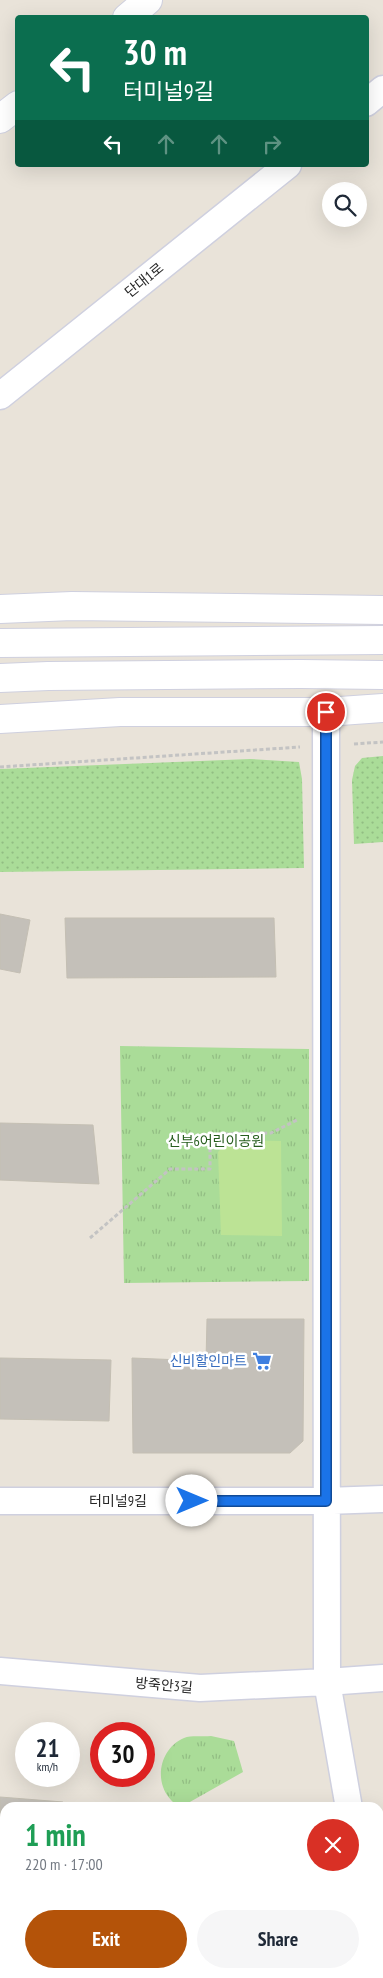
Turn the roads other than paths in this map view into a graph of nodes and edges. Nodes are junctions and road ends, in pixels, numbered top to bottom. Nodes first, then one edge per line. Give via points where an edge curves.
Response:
1 (148, 0) edge
2 (130, 15) edge
3 (383, 89) edge
4 (369, 101) edge
5 (15, 107) edge
6 (0, 119) edge
7 (286, 167) edge
8 (0, 396) edge
9 (0, 608) edge
10 (383, 610) edge
11 (383, 640) edge
12 (0, 643) edge
13 (383, 676) edge
14 (0, 678) edge
15 (383, 708) edge
16 (326, 712) junction
17 (0, 719) edge
18 (383, 1499) edge
19 (0, 1501) edge
20 (326, 1501) junction
21 (0, 1671) edge
22 (383, 1678) edge
23 (327, 1682) junction
24 (348, 1802) edge

1 - 2 main road
3 - 4 street
5 - 6 main road
7 - 8 street, 단대1로
9 - 10 main road
11 - 12 main road
13 - 14 main road
15 - 16 main road
16 - 17 main road via 120,712
16 - 20 street
18 - 20 street, 터미널9길
19 - 20 street, 터미널9길
20 - 23 street
21 - 23 street, 방죽안3길 via 200,1688
22 - 23 street, 방죽안3길
23 - 24 street

